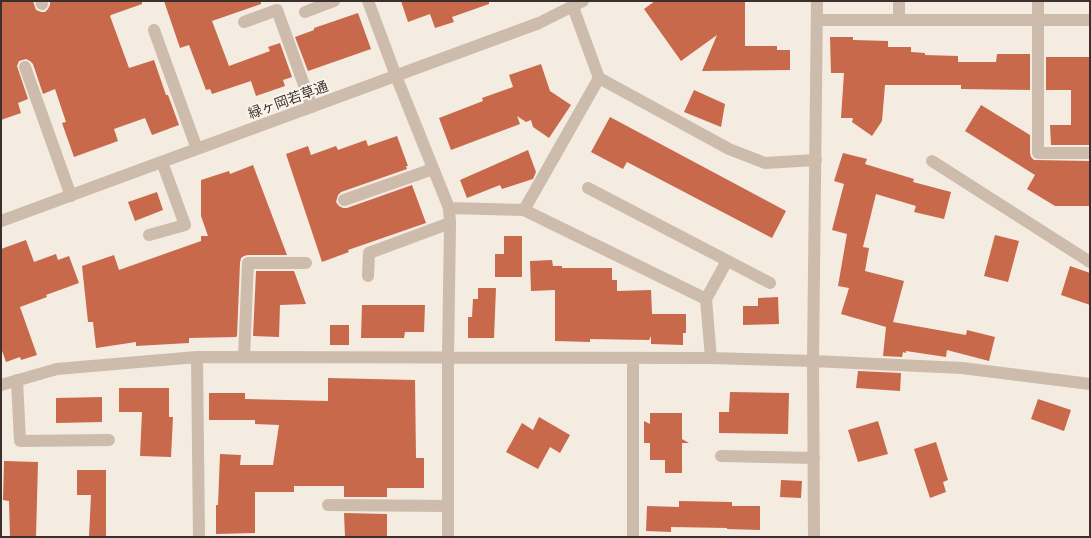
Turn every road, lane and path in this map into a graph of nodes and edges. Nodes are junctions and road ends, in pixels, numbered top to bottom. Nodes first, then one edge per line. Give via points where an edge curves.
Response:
1 (334, 1) edge
2 (368, 1) edge
3 (817, 1) edge
4 (899, 1) edge
5 (1038, 1) edge
6 (578, 4) edge
7 (305, 12) dead end
8 (817, 20) junction
9 (899, 20) junction
10 (1038, 20) junction
11 (1090, 20) edge
12 (244, 22) dead end
13 (154, 30) dead end
14 (24, 68) dead end
15 (396, 76) junction
16 (599, 78) junction
17 (312, 107) junction
18 (197, 149) junction
19 (1090, 154) edge
20 (816, 160) junction
21 (932, 161) dead end
22 (162, 162) junction
23 (433, 169) junction
24 (588, 188) dead end
25 (71, 196) junction
26 (344, 200) dead end
27 (448, 208) junction
28 (524, 210) junction
29 (1, 222) edge
30 (450, 223) junction
31 (149, 235) dead end
32 (727, 261) junction
33 (1090, 262) edge
34 (306, 263) dead end
35 (368, 276) dead end
36 (770, 283) dead end
37 (706, 299) junction
38 (244, 357) junction
39 (197, 358) junction
40 (448, 358) junction
41 (633, 358) junction
42 (711, 358) junction
43 (814, 361) junction
44 (17, 380) junction
45 (1090, 384) edge
46 (1, 385) edge
47 (108, 440) dead end
48 (722, 456) dead end
49 (814, 458) junction
50 (328, 505) dead end
51 (448, 506) junction
52 (199, 537) edge
53 (448, 537) edge
54 (633, 537) edge
55 (814, 537) edge

1 - 7 street
2 - 15 street
3 - 8 street
4 - 9 street
5 - 10 street
6 - 15 street, 緑ヶ岡若草通 via 538,23
6 - 16 street
8 - 9 street
8 - 20 street
9 - 10 street
10 - 11 street
10 - 19 street via 1038,153
12 - 17 street via 277,10
13 - 18 street
14 - 25 street
15 - 17 street, 緑ヶ岡若草通
15 - 23 street
16 - 20 street via 729,149 765,163
16 - 28 street
17 - 18 street, 緑ヶ岡若草通
18 - 22 street, 緑ヶ岡若草通
20 - 43 street
21 - 33 street
22 - 25 street, 緑ヶ岡若草通
22 - 31 street via 185,225
23 - 26 street
23 - 27 street
24 - 32 street
25 - 29 street, 緑ヶ岡若草通
27 - 28 street
27 - 30 street
28 - 37 street
30 - 35 street via 369,253
30 - 40 street
32 - 36 street
32 - 37 street
34 - 38 street via 248,263
37 - 42 street
38 - 39 street
38 - 40 street
39 - 44 street via 57,369
39 - 52 street
40 - 41 street
40 - 51 street
41 - 42 street
41 - 54 street
42 - 43 street
43 - 45 street via 962,368
43 - 49 street
44 - 46 street
44 - 47 street via 20,441
48 - 49 street
49 - 55 street
50 - 51 street
51 - 53 street

